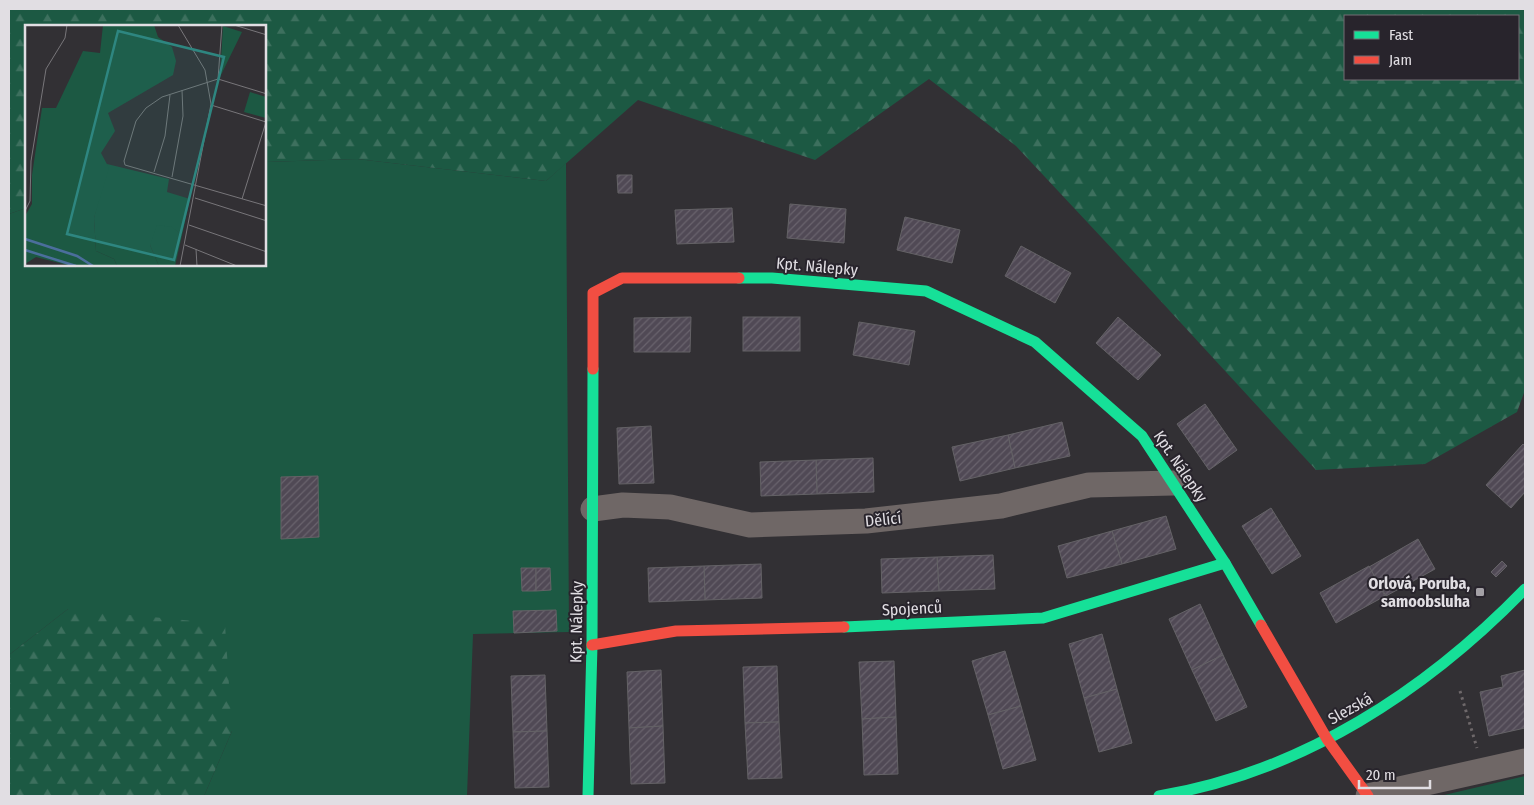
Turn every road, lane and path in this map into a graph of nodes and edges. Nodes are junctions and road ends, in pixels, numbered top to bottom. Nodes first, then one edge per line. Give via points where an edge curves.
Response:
1 (1173, 483) junction
2 (593, 509) junction
3 (1225, 563) junction
4 (1525, 589) edge
5 (592, 645) junction
6 (1460, 691) dead end
7 (1328, 739) junction
8 (1479, 753) dead end
9 (1525, 761) edge
10 (588, 796) edge
11 (1165, 796) edge
12 (1368, 796) edge

1 - 2 street, Dělící via 1089,485 1001,506 866,521 750,525 670,507 623,505
1 - 2 street, Kpt. Nálepky via 1142,436 1035,342 926,291 772,278 622,278 593,293
1 - 3 street, Kpt. Nálepky
2 - 5 street, Kpt. Nálepky
3 - 5 street, Spojenců via 1043,618 676,631
3 - 7 street, Kpt. Nálepky
4 - 7 street, Slezská via 1480,632 1412,688
5 - 10 street, Kpt. Nálepky
6 - 8 path
7 - 11 street, Slezská via 1274,763
7 - 12 street, Kpt. Nálepky
9 - 12 street

